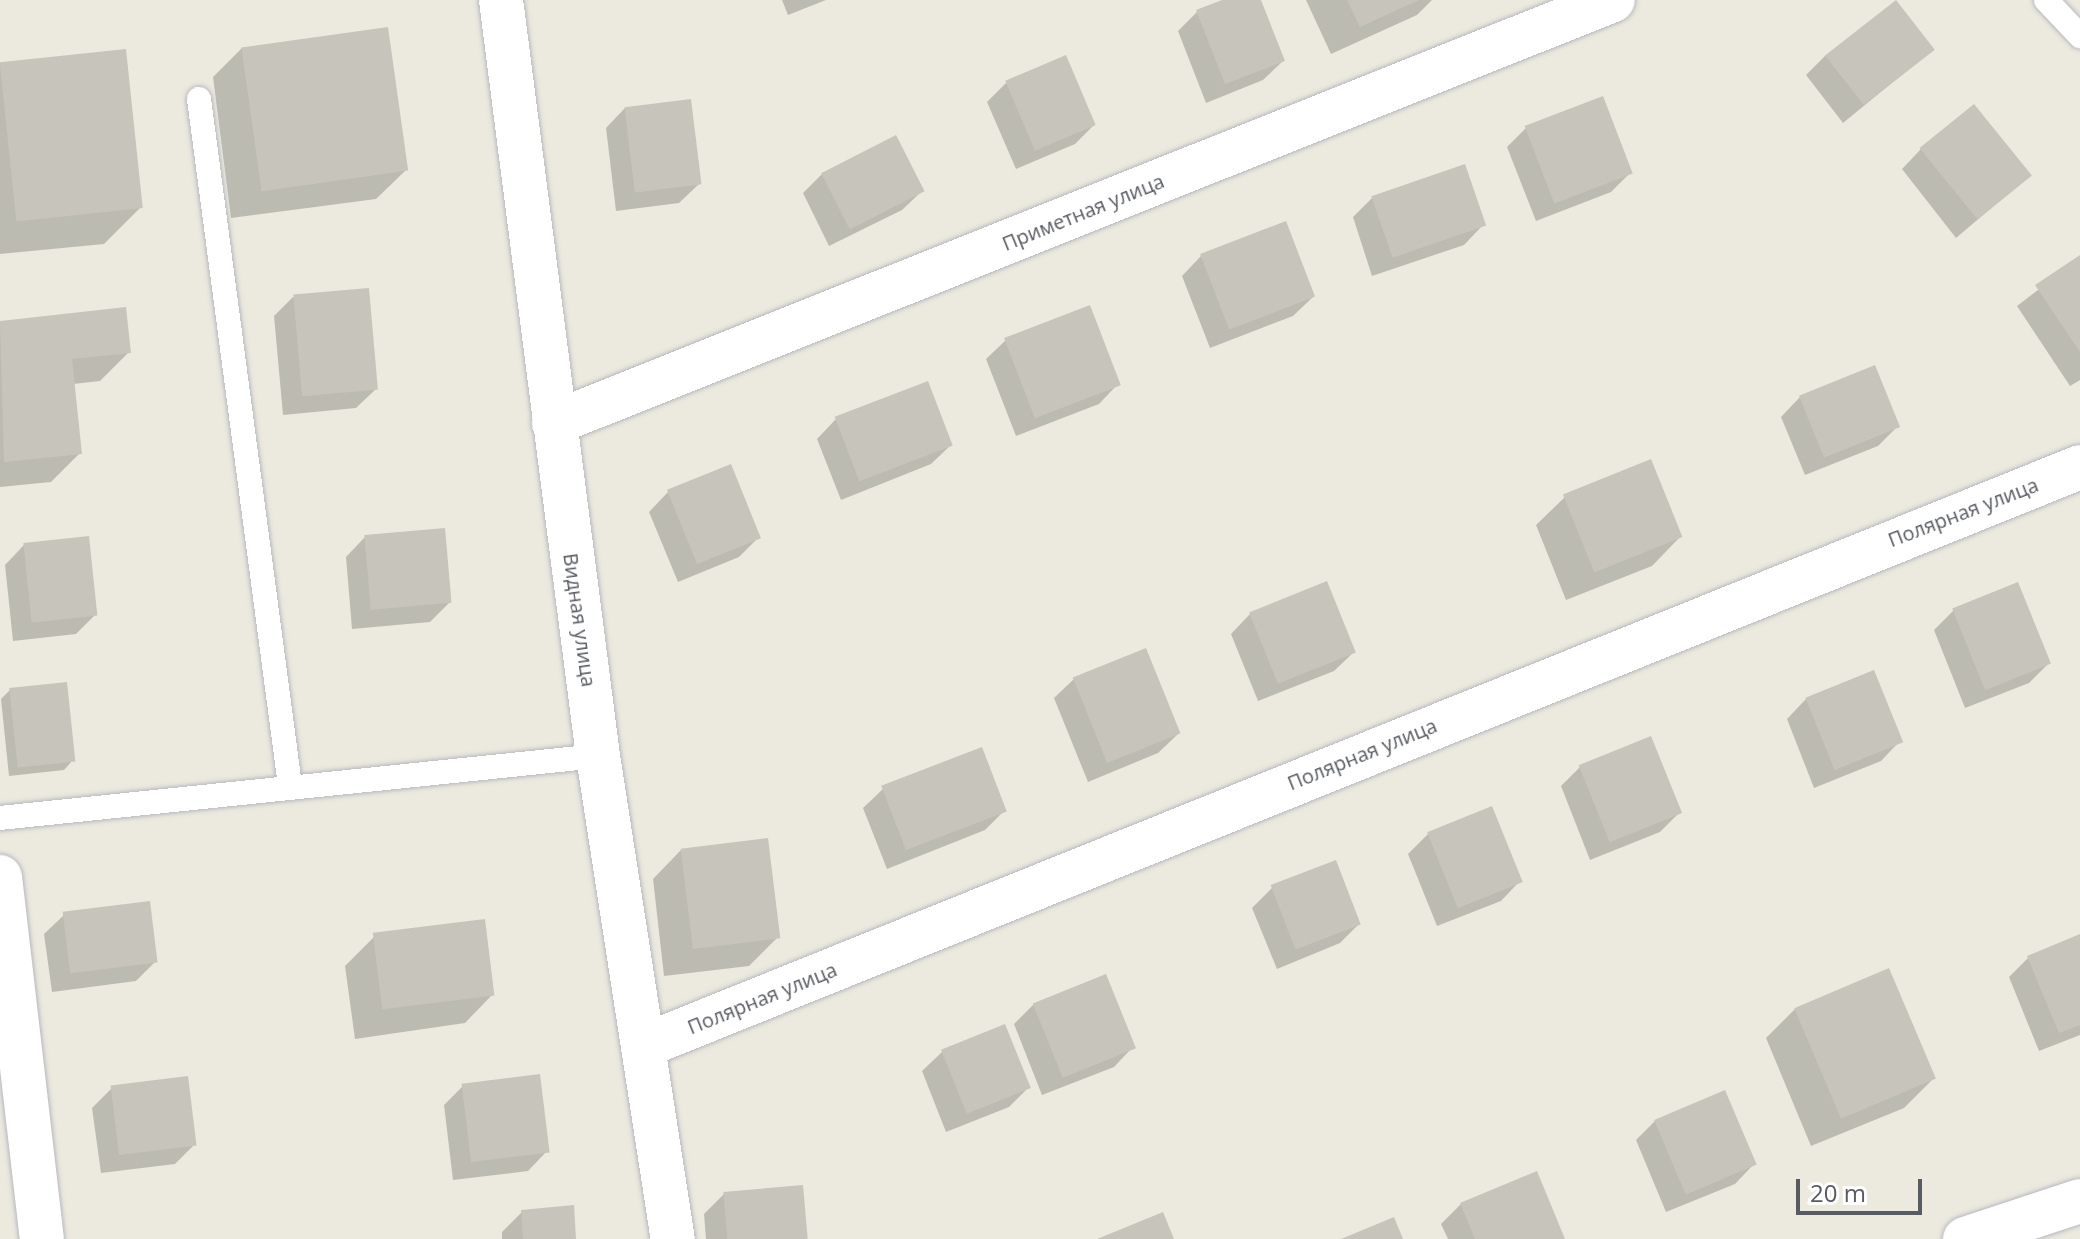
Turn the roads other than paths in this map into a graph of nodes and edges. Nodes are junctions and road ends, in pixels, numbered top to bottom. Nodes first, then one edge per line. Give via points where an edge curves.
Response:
1 (501, 0) edge
2 (1613, 0) edge
3 (2046, 0) edge
4 (2080, 36) edge
5 (199, 99) dead end
6 (554, 423) junction
7 (2080, 467) edge
8 (598, 756) junction
9 (290, 786) junction
10 (0, 818) edge
11 (0, 877) edge
12 (646, 1045) junction
13 (2080, 1201) edge
14 (42, 1239) edge
15 (673, 1239) edge
16 (1965, 1239) edge

1 - 6 street, Видная улица
2 - 6 street, Приметная улица
3 - 4 lane
5 - 9 lane
6 - 8 street, Видная улица
7 - 12 street, Полярная улица
8 - 9 lane
8 - 12 street, Видная улица
9 - 10 lane
11 - 14 street
12 - 15 street, Видная улица
13 - 16 street

